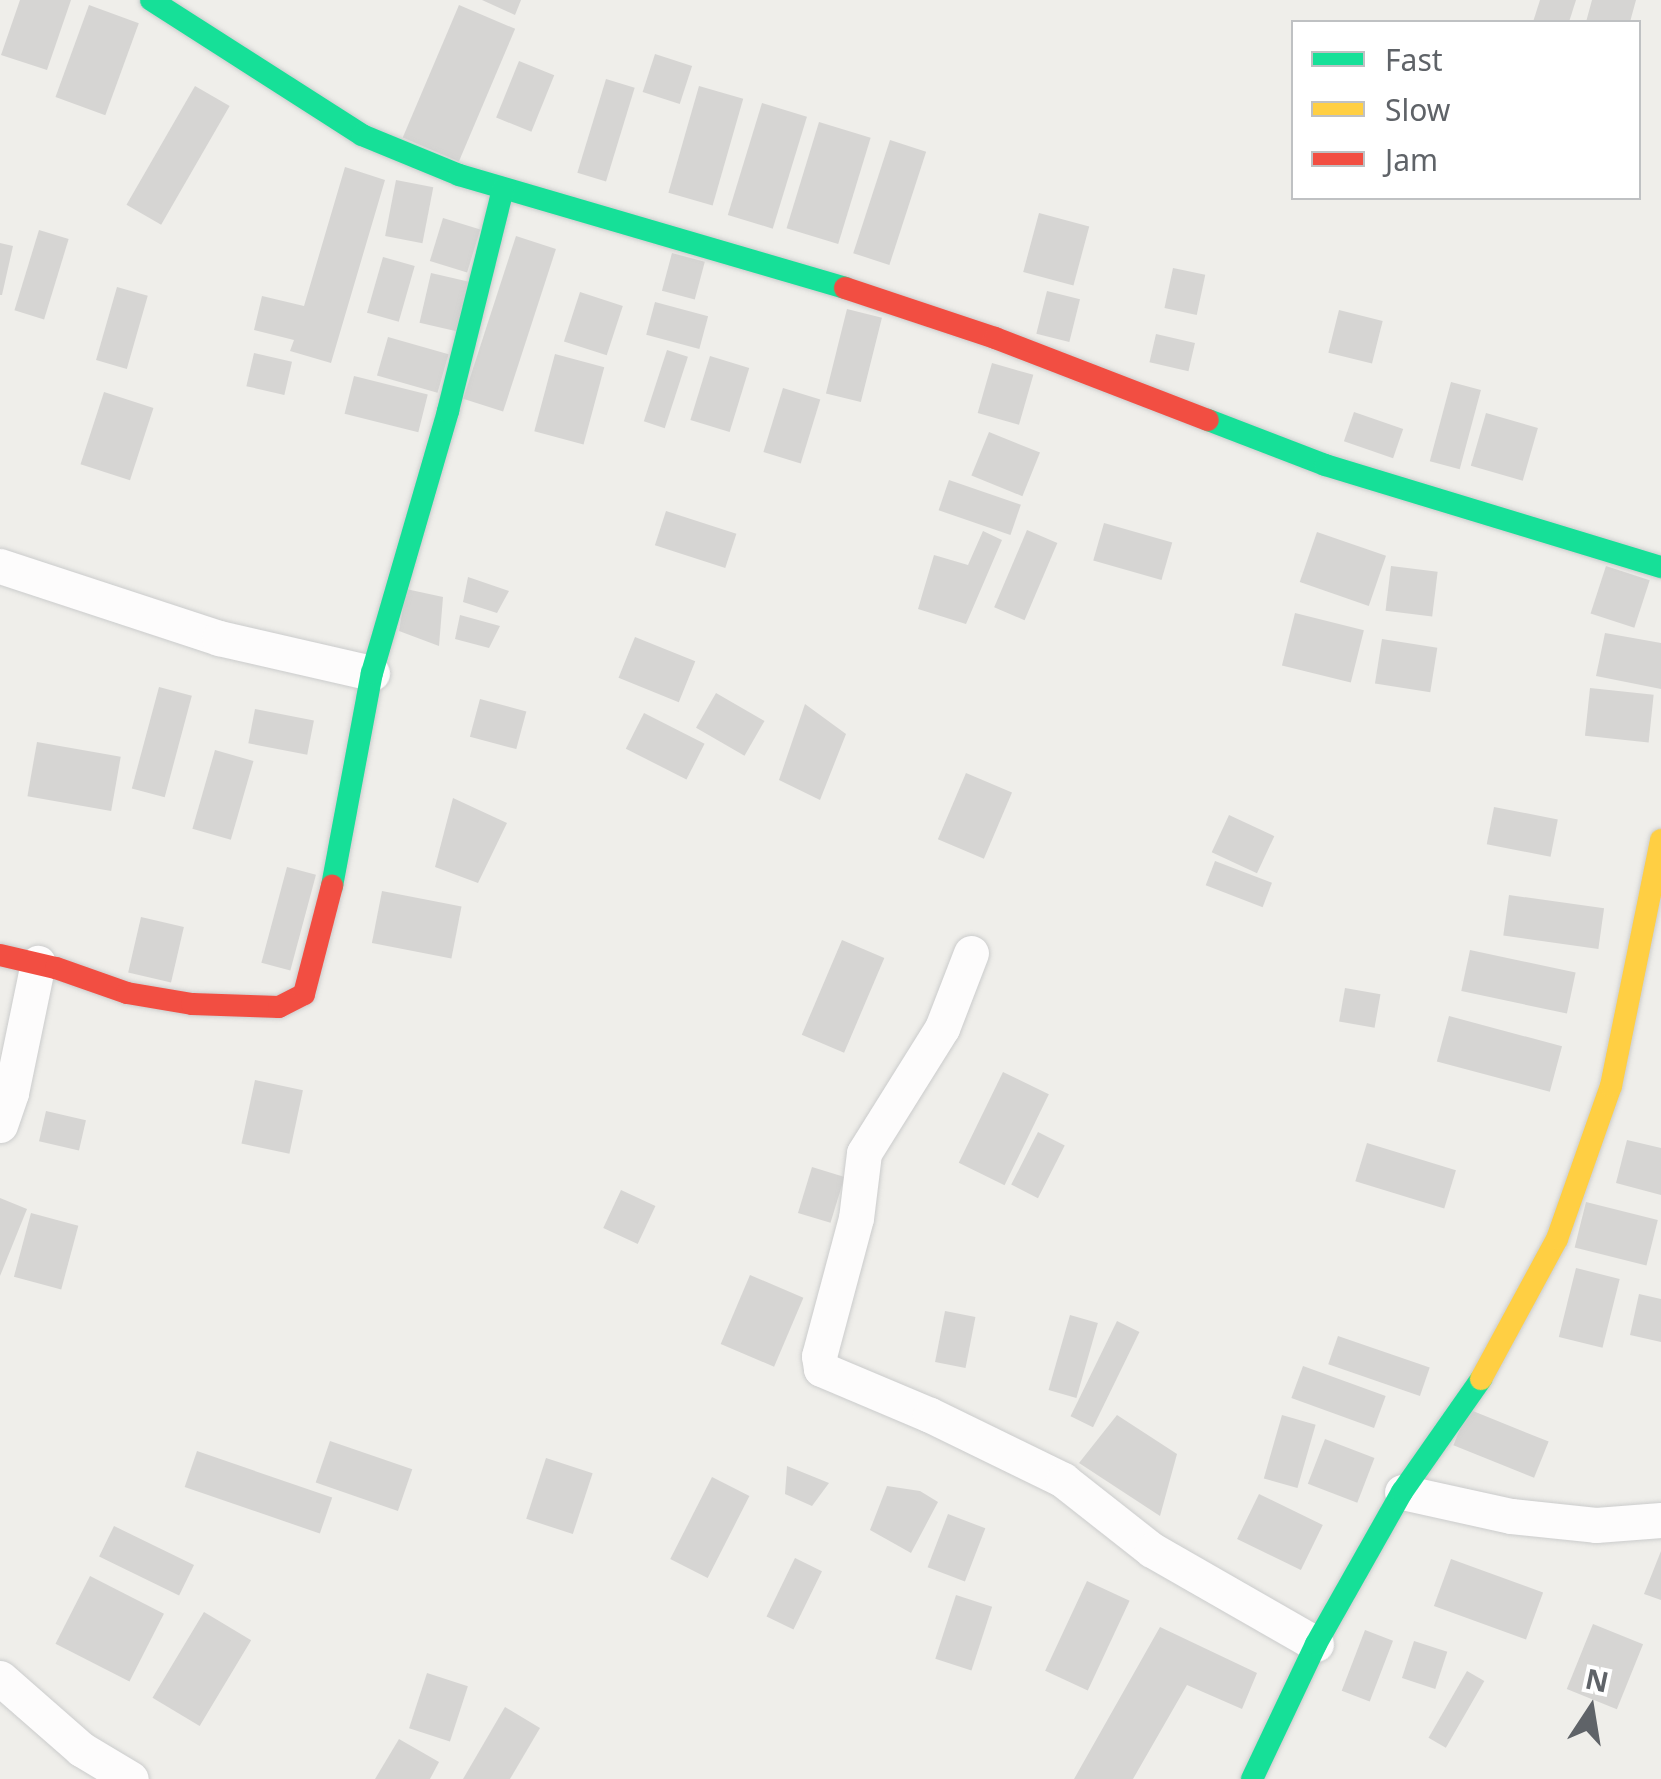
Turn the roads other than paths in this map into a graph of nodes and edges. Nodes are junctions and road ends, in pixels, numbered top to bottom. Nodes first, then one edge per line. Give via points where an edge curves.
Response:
1 (151, 0) edge
2 (503, 188) junction
3 (0, 566) edge
4 (1661, 567) edge
5 (372, 673) junction
6 (1661, 840) edge
7 (971, 952) dead end
8 (0, 955) edge
9 (38, 963) junction
10 (0, 1125) edge
11 (1402, 1492) junction
12 (1661, 1520) edge
13 (1316, 1644) junction
14 (0, 1678) edge
15 (131, 1779) edge
16 (1252, 1779) edge

1 - 2 street via 362,135
2 - 4 street via 853,290 1325,465
2 - 5 street via 448,411
3 - 5 street via 219,638
5 - 9 street via 328,910 304,994 279,1007 192,1004 127,993
6 - 11 street via 1610,1086 1557,1239 1493,1362
7 - 13 street via 942,1028 864,1153 821,1369 1063,1480 1152,1550
8 - 9 street
9 - 10 street
11 - 12 street via 1511,1516 1596,1525
11 - 13 street
13 - 16 street
14 - 15 street via 81,1749

